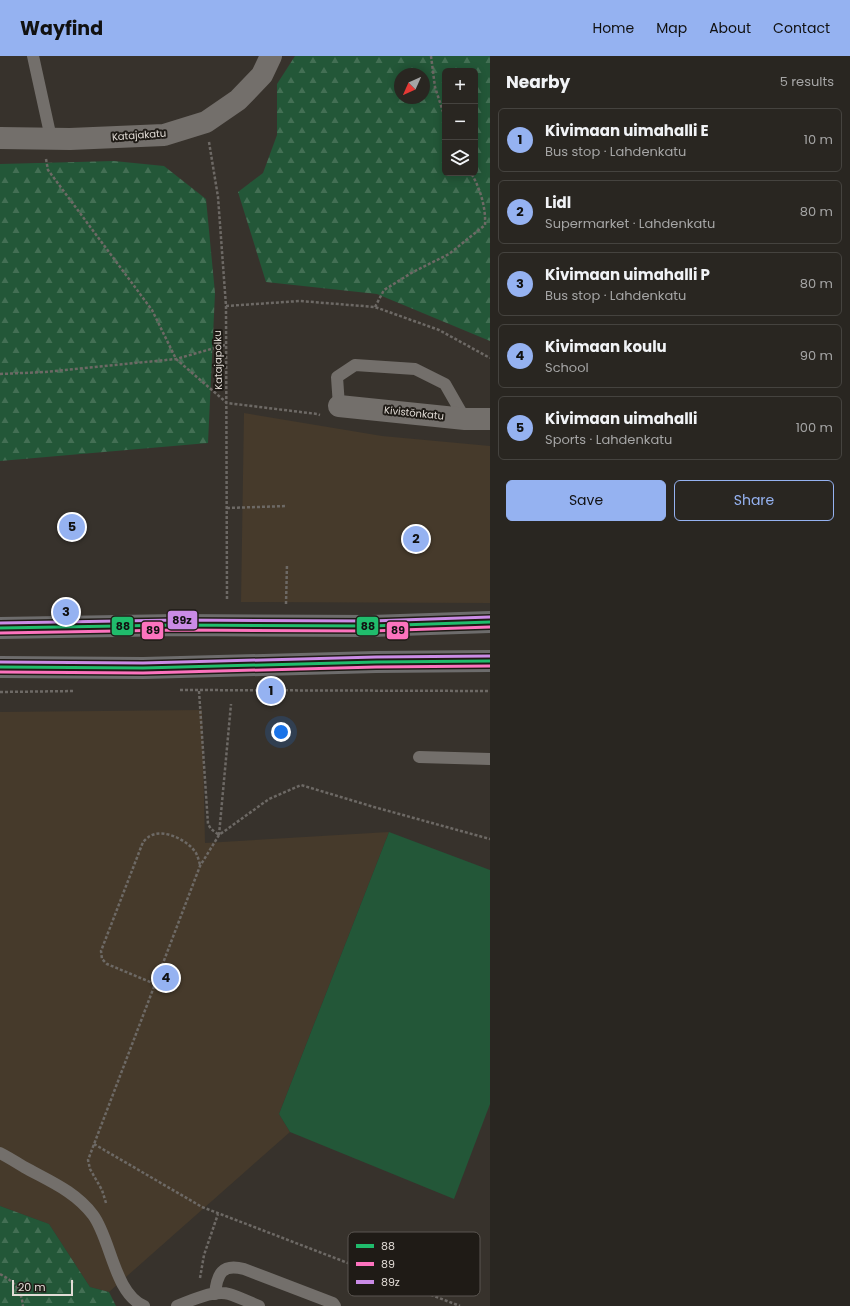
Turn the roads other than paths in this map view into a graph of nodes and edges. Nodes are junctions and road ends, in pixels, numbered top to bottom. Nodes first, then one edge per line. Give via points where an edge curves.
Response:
1 (33, 56) edge
2 (271, 56) edge
3 (0, 138) edge
4 (46, 138) junction
5 (339, 406) joint
6 (465, 419) junction
7 (490, 419) edge
8 (490, 622) edge
9 (0, 628) edge
10 (490, 661) edge
11 (0, 667) edge
12 (419, 757) dead end
13 (490, 759) edge
14 (0, 1153) edge
15 (215, 1294) junction
16 (144, 1306) edge
17 (177, 1306) edge
18 (259, 1306) edge
19 (335, 1306) edge

1 - 4 lane
2 - 4 street, Katajakatu via 262,75 238,100 206,122 164,135
3 - 4 street, Katajakatu
5 - 6 street, Kivistönkatu
5 - 6 lane via 337,378 355,365 415,368 444,384
6 - 7 street, Kivistönkatu
8 - 9 main road via 371,626 177,625
10 - 11 main road via 143,668
12 - 13 lane
14 - 16 lane via 62,1186 79,1200 93,1215 103,1232 127,1292
15 - 17 lane
15 - 18 lane via 228,1294
15 - 19 lane via 216,1283 222,1272 235,1266

